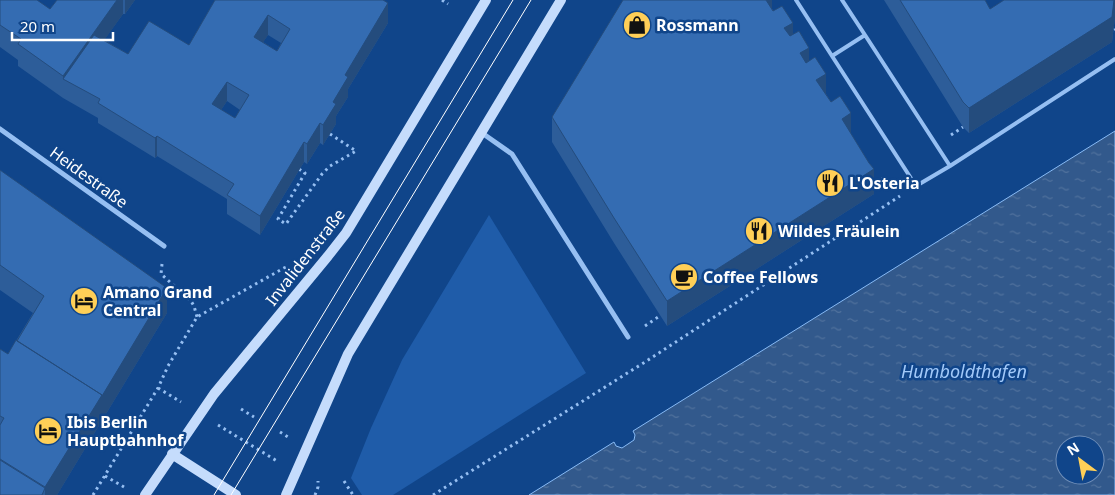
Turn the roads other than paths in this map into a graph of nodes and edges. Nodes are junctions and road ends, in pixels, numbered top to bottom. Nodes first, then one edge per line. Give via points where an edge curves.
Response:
1 (486, 0) edge
2 (561, 0) edge
3 (796, 0) edge
4 (842, 0) edge
5 (865, 35) junction
6 (832, 56) junction
7 (1115, 59) edge
8 (0, 129) edge
9 (482, 133) junction
10 (950, 166) junction
11 (164, 246) road end
12 (628, 337) dead end
13 (172, 454) junction
14 (145, 495) edge
15 (236, 495) edge
16 (286, 495) edge

1 - 13 main road, Invalidenstraße via 346,233 214,394
2 - 9 main road
3 - 6 lane
4 - 5 lane
5 - 6 lane
5 - 10 lane
6 - 10 lane via 916,186
7 - 10 lane
8 - 11 street, Heidestraße
9 - 12 street via 512,154
9 - 16 main road via 348,354
13 - 14 main road, Invalidenstraße
13 - 15 main road

